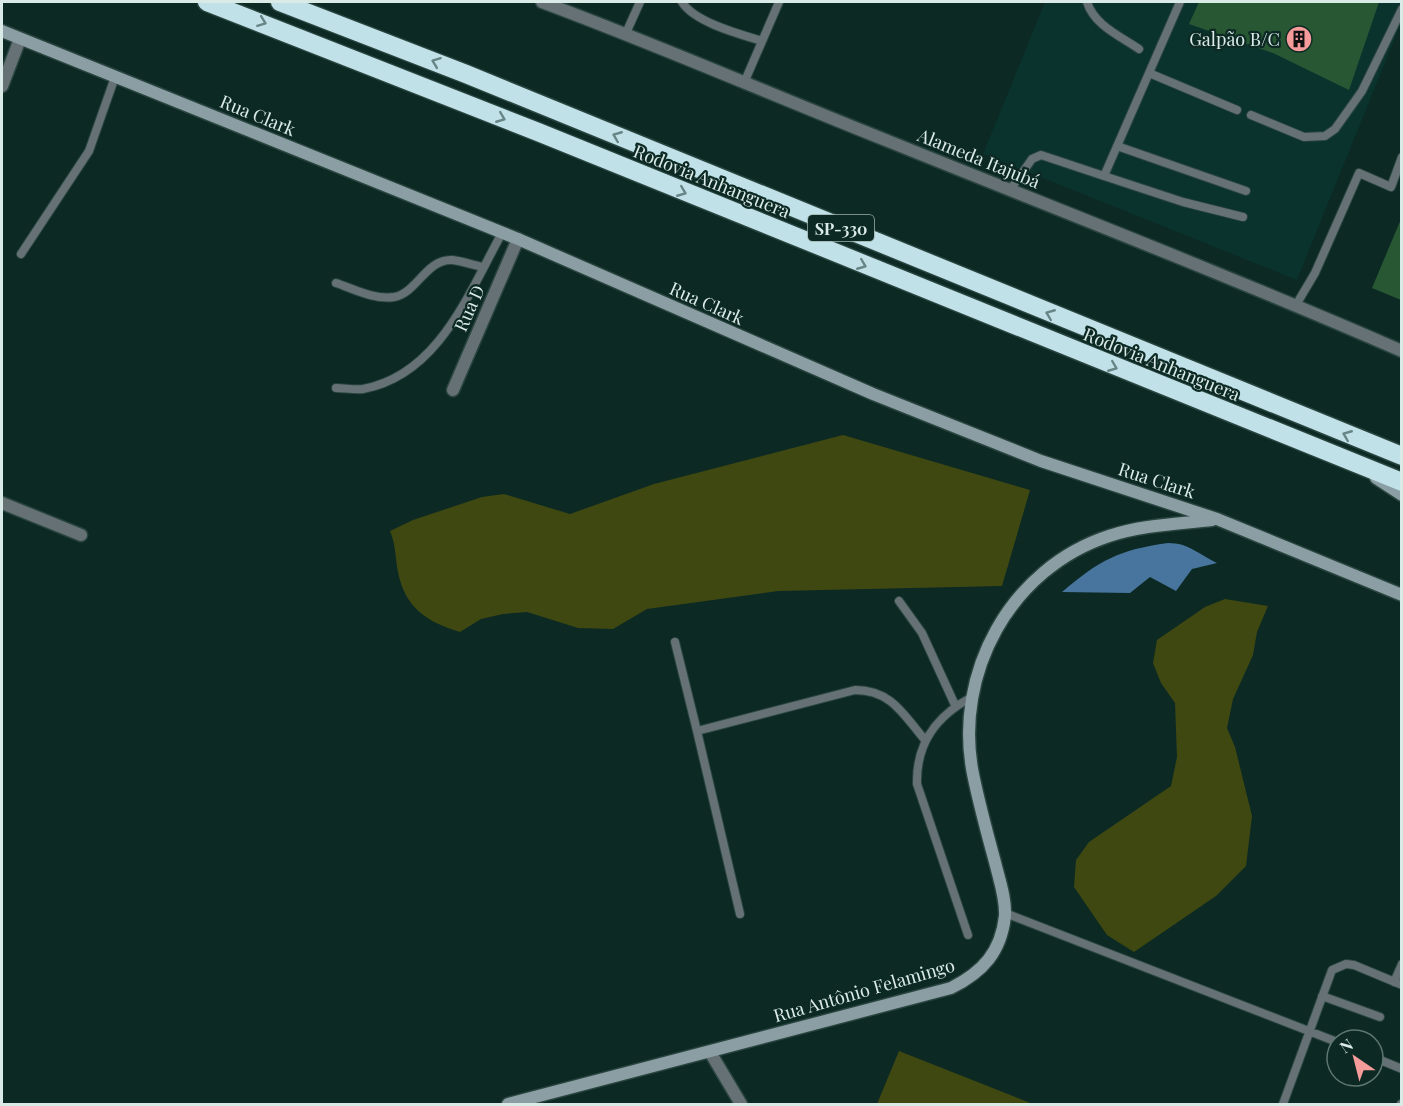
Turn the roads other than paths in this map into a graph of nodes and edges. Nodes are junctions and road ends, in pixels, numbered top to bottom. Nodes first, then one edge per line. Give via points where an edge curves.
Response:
1 (207, 2) edge
2 (280, 2) edge
3 (542, 2) edge
4 (640, 2) edge
5 (682, 2) edge
6 (778, 2) edge
7 (1087, 2) edge
8 (1180, 2) edge
9 (1401, 9) edge
10 (2, 31) edge
11 (626, 33) junction
12 (20, 39) junction
13 (762, 41) junction
14 (1139, 49) dead end
15 (1149, 73) junction
16 (115, 77) junction
17 (744, 83) junction
18 (2, 86) edge
19 (1237, 110) dead end
20 (1251, 115) dead end
21 (1117, 146) junction
22 (1401, 157) edge
23 (1104, 176) junction
24 (1010, 190) junction
25 (1246, 191) dead end
26 (1243, 217) dead end
27 (502, 233) junction
28 (518, 239) junction
29 (21, 254) dead end
30 (483, 267) junction
31 (336, 283) dead end
32 (1296, 305) junction
33 (1401, 351) edge
34 (336, 388) dead end
35 (453, 390) dead end
36 (1401, 456) edge
37 (1352, 462) junction
38 (1401, 482) edge
39 (1401, 495) edge
40 (2, 503) edge
41 (1217, 519) junction
42 (81, 535) dead end
43 (1401, 595) edge
44 (899, 600) dead end
45 (675, 642) dead end
46 (972, 696) junction
47 (955, 705) junction
48 (697, 731) junction
49 (925, 740) junction
50 (740, 914) dead end
51 (1005, 914) junction
52 (968, 935) dead end
53 (1401, 964) edge
54 (1398, 983) edge
55 (1322, 996) junction
56 (1380, 1017) dead end
57 (1311, 1032) junction
58 (1325, 1037) edge
59 (710, 1052) junction
60 (1385, 1062) edge
61 (1401, 1069) edge
62 (508, 1104) edge
63 (741, 1104) edge
64 (1283, 1104) edge

1 -> 37 highway, Rodovia Anhanguera / SP-330
36 -> 2 highway, Rodovia Anhanguera / SP-330 via 466,74
3 - 11 street, Alameda Itajubá
4 - 11 lane
5 - 13 lane via 687,10
6 - 13 lane
7 - 14 lane via 1100,23
8 - 15 lane
9 - 20 lane via 1362,91 1335,129 1325,136 1304,137
10 - 12 main road, Rua Clark
11 - 17 street, Alameda Itajubá
12 - 16 main road, Rua Clark
12 - 18 street
13 - 17 lane
15 - 19 lane
15 - 21 lane
16 - 27 main road, Rua Clark
16 - 29 lane via 89,151
17 - 24 street, Alameda Itajubá
21 - 23 lane
21 - 25 lane
22 - 32 lane via 1391,186 1359,173 1316,273
23 - 24 lane via 1041,155 1032,159
23 - 26 lane
24 - 32 street, Alameda Itajubá
27 - 28 main road, Rua Clark
27 - 30 lane
28 - 35 street, Rua D
28 - 41 main road, Rua Clark via 873,394 1041,460
30 - 31 lane via 446,261 426,272 405,293 393,297 374,296
30 - 34 lane via 447,332 431,351 393,377 363,389
32 - 33 street, Alameda Itajubá
37 - 38 highway, Rodovia Anhanguera / SP-330
37 - 39 main road
40 - 42 street
41 - 43 main road, Rua Clark
41 - 46 main road, Rua Antônio Felamingo via 1109,536 1058,559 1018,598 994,630 979,664
44 - 47 lane via 922,633
45 - 48 lane
46 - 47 lane
46 - 51 main road, Rua Antônio Felamingo via 969,737 973,771
47 - 49 lane
48 - 49 lane via 855,690 872,690 894,704
48 - 50 lane
49 - 52 lane via 917,762 917,784
51 - 57 lane
51 - 59 main road, Rua Antônio Felamingo via 994,954 983,968 951,988
53 - 54 lane
54 - 55 lane via 1346,963 1332,970
55 - 56 lane
55 - 57 lane
57 - 58 lane
57 - 64 lane
59 - 62 main road, Rua Antônio Felamingo
59 - 63 street
60 - 61 lane

